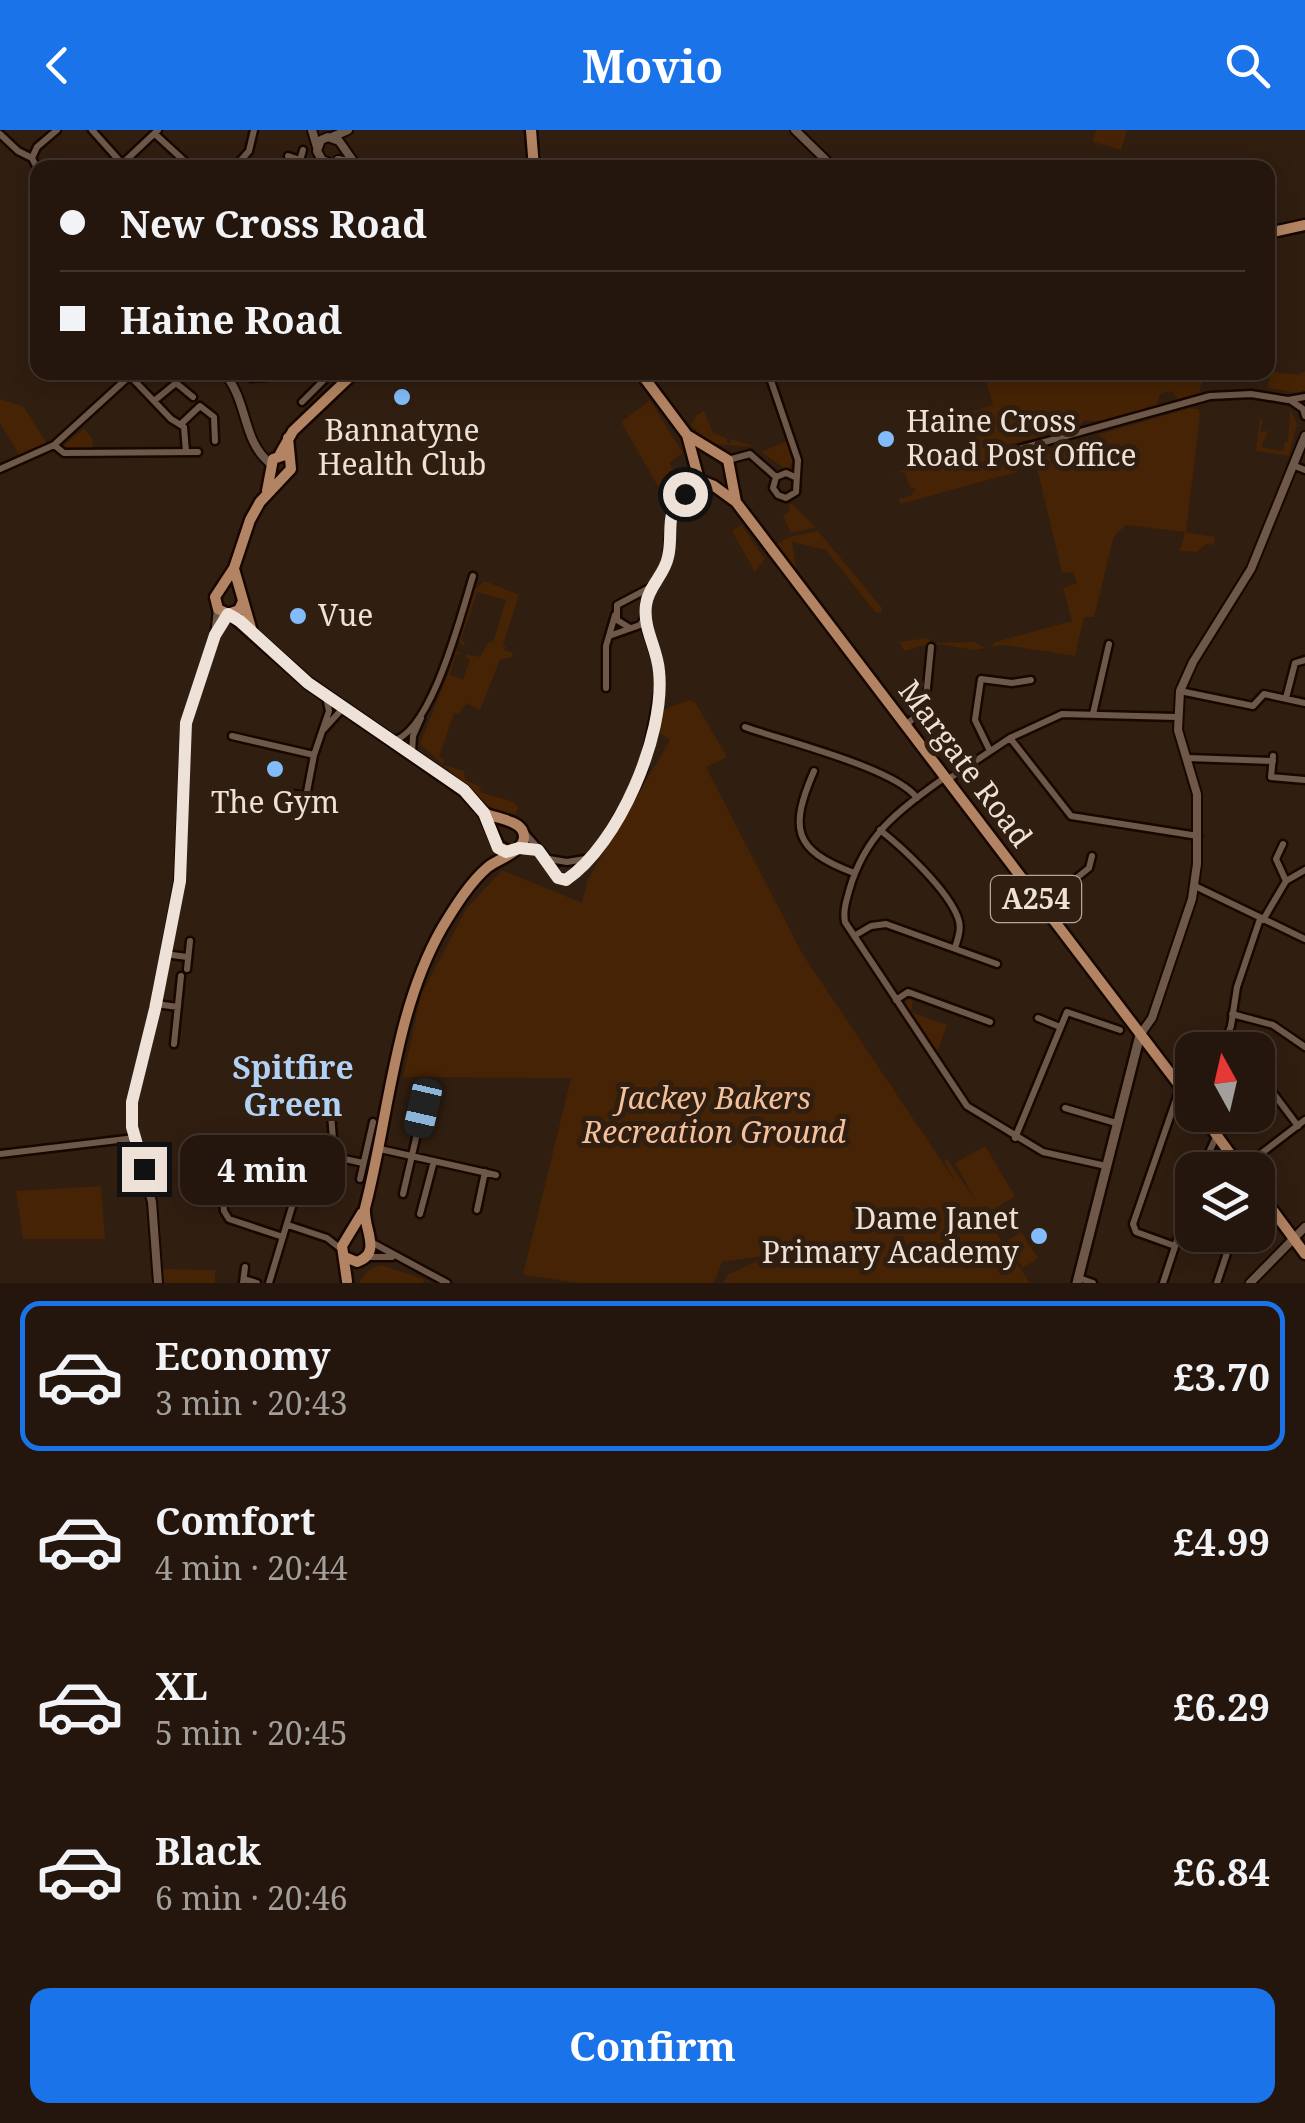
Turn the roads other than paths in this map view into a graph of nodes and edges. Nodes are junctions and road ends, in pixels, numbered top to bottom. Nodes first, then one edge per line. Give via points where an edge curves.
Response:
1 (57, 130) edge
2 (92, 130) edge
3 (254, 130) edge
4 (315, 130) edge
5 (349, 130) edge
6 (532, 130) edge
7 (795, 130) edge
8 (157, 132) edge
9 (0, 134) edge
10 (330, 136) junction
11 (342, 145) junction
12 (317, 147) junction
13 (303, 150) dead end
14 (288, 156) dead end
15 (32, 158) joint
16 (319, 158) joint
17 (119, 160) edge
18 (129, 160) edge
19 (184, 160) edge
20 (242, 160) edge
21 (294, 160) edge
22 (300, 160) edge
23 (323, 160) edge
24 (333, 160) edge
25 (352, 160) edge
26 (534, 160) edge
27 (826, 160) edge
28 (1305, 224) edge
29 (1275, 232) edge
30 (125, 380) edge
31 (137, 380) edge
32 (229, 380) edge
33 (322, 380) edge
34 (347, 380) edge
35 (646, 380) edge
36 (771, 380) edge
37 (193, 397) dead end
38 (1305, 398) edge
39 (1288, 400) junction
40 (154, 401) junction
41 (302, 402) dead end
42 (1305, 416) edge
43 (180, 424) junction
44 (687, 436) junction
45 (1305, 436) edge
46 (215, 441) dead end
47 (54, 445) junction
48 (710, 451) junction
49 (186, 452) junction
50 (198, 452) dead end
51 (1008, 452) dead end
52 (728, 460) junction
53 (279, 463) junction
54 (695, 465) junction
55 (1295, 466) junction
56 (0, 469) edge
57 (1305, 470) edge
58 (728, 474) junction
59 (776, 477) junction
60 (795, 477) junction
61 (710, 486) junction
62 (685, 494) junction
63 (736, 502) junction
64 (234, 568) junction
65 (473, 576) dead end
66 (654, 585) junction
67 (222, 588) junction
68 (238, 589) junction
69 (630, 597) junction
70 (243, 601) junction
71 (646, 608) junction
72 (225, 612) junction
73 (615, 614) junction
74 (646, 617) junction
75 (632, 628) junction
76 (254, 633) junction
77 (609, 636) junction
78 (648, 640) junction
79 (1109, 644) dead end
80 (931, 647) dead end
81 (1305, 660) edge
82 (1031, 680) dead end
83 (606, 688) dead end
84 (1180, 691) junction
85 (326, 696) junction
86 (1286, 698) junction
87 (1305, 703) edge
88 (343, 708) junction
89 (423, 712) junction
90 (1094, 714) junction
91 (1176, 717) junction
92 (745, 726) dead end
93 (904, 726) junction
94 (322, 731) junction
95 (232, 736) dead end
96 (1010, 738) junction
97 (390, 741) junction
98 (990, 751) junction
99 (314, 755) junction
100 (412, 756) junction
101 (1188, 758) junction
102 (814, 770) dead end
103 (946, 779) junction
104 (1305, 780) edge
105 (282, 792) dead end
106 (306, 796) junction
107 (917, 798) junction
108 (332, 802) dead end
109 (484, 813) junction
110 (512, 823) junction
111 (880, 830) junction
112 (523, 832) junction
113 (1198, 836) junction
114 (495, 841) junction
115 (1283, 844) dead end
116 (515, 850) junction
117 (538, 850) junction
118 (1092, 856) dead end
119 (547, 858) junction
120 (588, 858) junction
121 (566, 862) junction
122 (487, 868) junction
123 (1305, 870) edge
124 (556, 872) junction
125 (574, 872) junction
126 (854, 873) junction
127 (1286, 882) junction
128 (1195, 886) junction
129 (1042, 906) junction
130 (1261, 920) junction
131 (854, 936) junction
132 (1305, 939) edge
133 (190, 941) dead end
134 (954, 948) junction
135 (165, 954) junction
136 (188, 958) junction
137 (997, 964) dead end
138 (187, 969) dead end
139 (181, 976) dead end
140 (896, 1000) junction
141 (156, 1004) junction
142 (178, 1008) junction
143 (1232, 1014) junction
144 (1038, 1019) dead end
145 (990, 1022) dead end
146 (1060, 1027) junction
147 (1120, 1030) dead end
148 (1227, 1032) edge
149 (1140, 1034) junction
150 (174, 1044) dead end
151 (1305, 1047) edge
152 (1175, 1079) edge
153 (1275, 1095) edge
154 (1175, 1096) edge
155 (330, 1102) dead end
156 (423, 1108) dead end
157 (1065, 1108) dead end
158 (1305, 1120) edge
159 (373, 1122) dead end
160 (1116, 1123) junction
161 (1298, 1126) junction
162 (1215, 1132) edge
163 (1217, 1135) junction
164 (135, 1138) junction
165 (1016, 1138) junction
166 (380, 1149) junction
167 (1209, 1152) edge
168 (1230, 1152) edge
169 (1264, 1152) edge
170 (0, 1154) edge
171 (329, 1155) junction
172 (412, 1156) junction
173 (434, 1160) junction
174 (364, 1163) junction
175 (1106, 1166) junction
176 (485, 1172) junction
177 (496, 1175) dead end
178 (360, 1179) dead end
179 (222, 1188) dead end
180 (403, 1194) dead end
181 (365, 1208) junction
182 (477, 1210) dead end
183 (1275, 1213) edge
184 (420, 1214) dead end
185 (288, 1225) junction
186 (1305, 1227) edge
187 (348, 1235) junction
188 (282, 1237) junction
189 (327, 1238) junction
190 (1294, 1238) junction
191 (370, 1240) junction
192 (1175, 1246) joint
193 (1227, 1252) edge
194 (343, 1253) junction
195 (1305, 1254) edge
196 (394, 1257) junction
197 (367, 1258) junction
198 (245, 1267) dead end
199 (1078, 1280) edge
200 (244, 1281) edge
201 (347, 1282) edge
202 (458, 1282) edge
203 (158, 1283) edge
204 (257, 1283) edge
205 (268, 1283) edge
206 (448, 1283) edge
207 (1093, 1283) edge
208 (1163, 1283) edge
209 (1217, 1283) edge
210 (1250, 1283) edge

1 - 15 street
2 - 17 street
3 - 20 street
4 - 10 street
4 - 12 street
5 - 10 street
5 - 11 street
6 - 26 main road
7 - 27 street
8 - 18 street
8 - 19 street
9 - 15 street
10 - 11 street
10 - 12 street
11 - 24 street
11 - 25 street
12 - 16 street
13 - 22 street
14 - 21 street
16 - 23 street
28 - 29 main road
30 - 47 street
31 - 40 street
32 - 53 street via 250,436
33 - 41 street
34 - 53 main road via 288,438
35 - 44 main road, Margate Road / A254
36 - 60 street via 798,460
37 - 40 street via 176,383
38 - 39 street
39 - 42 street
39 - 51 street via 1210,396
40 - 43 street
43 - 46 street via 200,406 214,417
43 - 49 street
44 - 48 main road, Margate Road / A254
44 - 54 main road, Margate Road / A254
45 - 55 street
47 - 49 street via 64,454
47 - 56 street
48 - 52 main road, Margate Road / A254
48 - 54 main road
49 - 50 street
52 - 58 main road, Margate Road / A254
52 - 59 street via 750,454
53 - 64 main road
54 - 61 main road, Margate Road / A254 via 699,480
54 - 62 street
55 - 57 street
55 - 84 street via 1251,569
58 - 61 main road
58 - 63 main road, Margate Road / A254
59 - 60 street
59 - 60 street via 775,492 786,498 798,490
61 - 62 street
61 - 63 main road, Margate Road / A254
62 - 66 street via 671,512 668,561
63 - 93 main road, Margate Road / A254
64 - 67 main road
64 - 68 main road
65 - 89 street
66 - 69 street
66 - 71 street
67 - 68 main road
67 - 72 main road via 215,597
68 - 70 main road
69 - 71 street
69 - 73 street
70 - 72 main road via 239,610
70 - 76 main road
71 - 74 street
72 - 76 main road
72 - 135 street via 186,723 182,857
73 - 75 street
73 - 77 street
74 - 75 street
74 - 78 street
75 - 77 street
75 - 78 street
76 - 85 main road
77 - 83 street
78 - 120 street via 660,684 644,768
79 - 90 street
80 - 93 street via 926,708
81 - 86 street via 1292,668
82 - 98 street via 981,679 975,720
84 - 86 street via 1253,706 1264,694
84 - 91 street
85 - 88 main road
85 - 94 street
86 - 87 street
88 - 94 street
88 - 97 main road
89 - 97 street via 401,739
89 - 100 street
90 - 91 street
90 - 96 street via 1062,714
91 - 101 street
92 - 107 street via 840,757 906,785
93 - 103 main road, Margate Road / A254
94 - 99 street
95 - 99 street
96 - 98 street
96 - 113 street via 1072,816
97 - 100 main road
98 - 103 street
99 - 106 street
100 - 109 main road via 464,790
101 - 104 street via 1273,758 1271,776
101 - 113 street
102 - 126 street via 802,800 802,836 810,852
103 - 107 street
103 - 129 main road, Margate Road / A254
105 - 106 street
106 - 108 street
107 - 111 street
109 - 110 main road
109 - 114 main road
110 - 112 main road
110 - 114 main road via 499,827
111 - 126 street
111 - 134 street via 912,856 958,915
112 - 116 main road
112 - 117 street
113 - 128 street
114 - 116 main road via 502,850
114 - 122 main road
115 - 127 street via 1272,860
116 - 117 street
116 - 122 main road
117 - 119 street
118 - 129 street via 1088,868
119 - 121 street
119 - 124 street
120 - 121 street
120 - 125 street
121 - 124 street
121 - 125 street
122 - 166 main road via 442,927 415,987
123 - 127 street
124 - 125 street via 564,880
126 - 131 street via 843,917
127 - 130 street
128 - 130 street
128 - 149 street via 1152,1018
129 - 149 main road, Margate Road / A254
130 - 132 street
130 - 143 street
131 - 134 street via 886,924
131 - 140 street
133 - 136 street
134 - 137 street
135 - 136 street
135 - 141 street
136 - 138 street
139 - 142 street
140 - 145 street via 908,992
140 - 165 street via 967,1106
141 - 142 street
141 - 164 street via 132,1102
142 - 150 street
143 - 148 street
143 - 151 street via 1274,1025
144 - 146 street
146 - 147 street via 1073,1012
146 - 165 street
149 - 152 main road, Margate Road / A254
149 - 160 main road
153 - 161 street
154 - 192 street via 1133,1224 1136,1232
155 - 171 street
156 - 172 street
157 - 160 street
158 - 161 street
159 - 174 street
160 - 175 main road
161 - 169 street
162 - 163 main road
163 - 167 street
163 - 168 main road
164 - 170 street
164 - 203 street via 152,1202
165 - 175 street via 1042,1152
166 - 172 street
166 - 181 main road
171 - 174 street
171 - 185 street via 297,1150
172 - 173 street
172 - 180 street
173 - 176 street
173 - 184 street
174 - 178 street
175 - 199 main road
176 - 177 street
176 - 182 street
179 - 188 street via 228,1219
181 - 187 main road
181 - 191 main road
183 - 190 main road
185 - 188 street
185 - 189 street
186 - 190 street
187 - 189 street
187 - 191 main road via 360,1232
187 - 194 main road
188 - 205 street
189 - 194 street
190 - 195 main road
190 - 210 street
191 - 196 street
191 - 197 main road
192 - 208 street
193 - 209 street
194 - 197 main road via 352,1262
194 - 201 main road
196 - 197 street
196 - 206 street
197 - 201 main road
198 - 200 street
199 - 207 street
200 - 204 street
202 - 206 street

